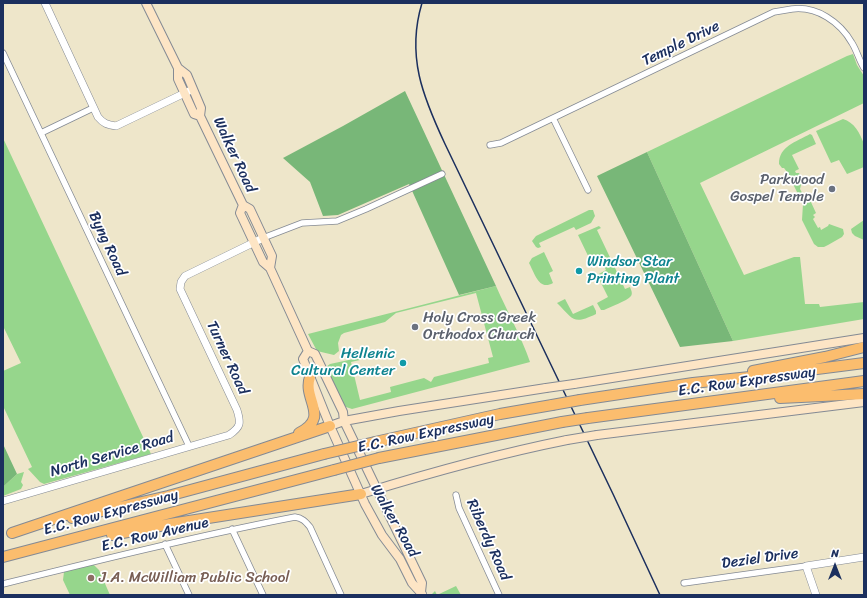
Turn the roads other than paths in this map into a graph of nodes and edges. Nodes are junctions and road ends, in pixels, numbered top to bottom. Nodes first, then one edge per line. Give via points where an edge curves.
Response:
1 (46, 3) edge
2 (146, 3) edge
3 (3, 53) edge
4 (178, 68) junction
5 (864, 68) edge
6 (193, 90) junction
7 (184, 93) junction
8 (94, 108) junction
9 (200, 116) junction
10 (553, 118) junction
11 (41, 133) junction
12 (490, 144) dead end
13 (442, 174) dead end
14 (588, 190) dead end
15 (243, 205) junction
16 (263, 238) junction
17 (254, 243) junction
18 (270, 268) junction
19 (864, 338) edge
20 (864, 347) edge
21 (308, 351) junction
22 (864, 362) edge
23 (310, 377) junction
24 (864, 381) edge
25 (694, 383) junction
26 (864, 394) edge
27 (720, 401) junction
28 (864, 402) edge
29 (344, 421) junction
30 (330, 426) junction
31 (229, 435) joint
32 (189, 446) junction
33 (273, 446) junction
34 (378, 489) junction
35 (361, 494) junction
36 (456, 495) dead end
37 (3, 500) edge
38 (232, 529) junction
39 (8, 534) edge
40 (165, 544) junction
41 (44, 546) junction
42 (3, 557) edge
43 (864, 557) edge
44 (806, 566) junction
45 (3, 584) edge
46 (684, 584) dead end
47 (422, 593) edge
48 (189, 595) edge
49 (263, 595) edge
50 (341, 595) edge
51 (499, 595) edge
52 (816, 595) edge

1 - 8 street
2 - 4 main road, Walker Road
3 - 11 street, Byng Road
4 - 6 main road, Walker Road via 187,75
4 - 7 main road, Walker Road via 178,79
5 - 10 street, Temple Drive via 842,29 827,17 810,10 774,12
6 - 7 street
6 - 9 main road, Walker Road via 201,108
7 - 8 street via 116,126 102,122
7 - 9 main road, Walker Road via 194,114
8 - 11 street
9 - 15 main road, Walker Road
10 - 12 street, Temple Drive via 501,143
10 - 14 street
11 - 32 street, Byng Road
13 - 16 street via 337,221 302,223
15 - 16 main road, Walker Road via 250,209
15 - 17 main road, Walker Road via 240,213
16 - 17 street
16 - 18 main road, Walker Road via 272,256
17 - 18 main road, Walker Road via 263,262
17 - 31 street, Turner Road via 185,276 180,289 237,410 240,424 237,430
18 - 21 main road, Walker Road
19 - 29 main road, bridge
20 - 25 highway
21 - 23 main road, Walker Road via 303,359
21 - 29 main road, Walker Road via 315,354 343,412
22 - 25 highway, E.C. Row Expressway
23 - 30 main road, Walker Road
23 - 33 highway via 308,383 315,411 313,422 304,430
24 - 27 highway, E.C. Row Expressway
25 - 39 highway, E.C. Row Expressway, bridge via 500,414 324,454 168,496
26 - 27 highway
27 - 41 highway, E.C. Row Expressway, bridge via 562,422 380,458
28 - 34 main road, bridge via 567,440 447,468
29 - 30 main road
29 - 34 main road, Walker Road
30 - 33 highway
30 - 35 main road, Walker Road
31 - 32 street, North Service Road
32 - 37 street, North Service Road
33 - 39 highway
34 - 35 main road
34 - 47 main road, Walker Road via 422,583
35 - 41 highway
35 - 47 main road, Walker Road via 382,535 400,559 412,583
36 - 51 street, Riberdy Road via 459,508
38 - 40 street, E.C. Row Avenue
38 - 49 street
38 - 50 street, E.C. Row Avenue via 301,518 310,527
40 - 45 street, E.C. Row Avenue
40 - 48 street
41 - 42 highway, E.C. Row Expressway
43 - 44 street, Deziel Drive
44 - 46 street, Deziel Drive
44 - 52 street

